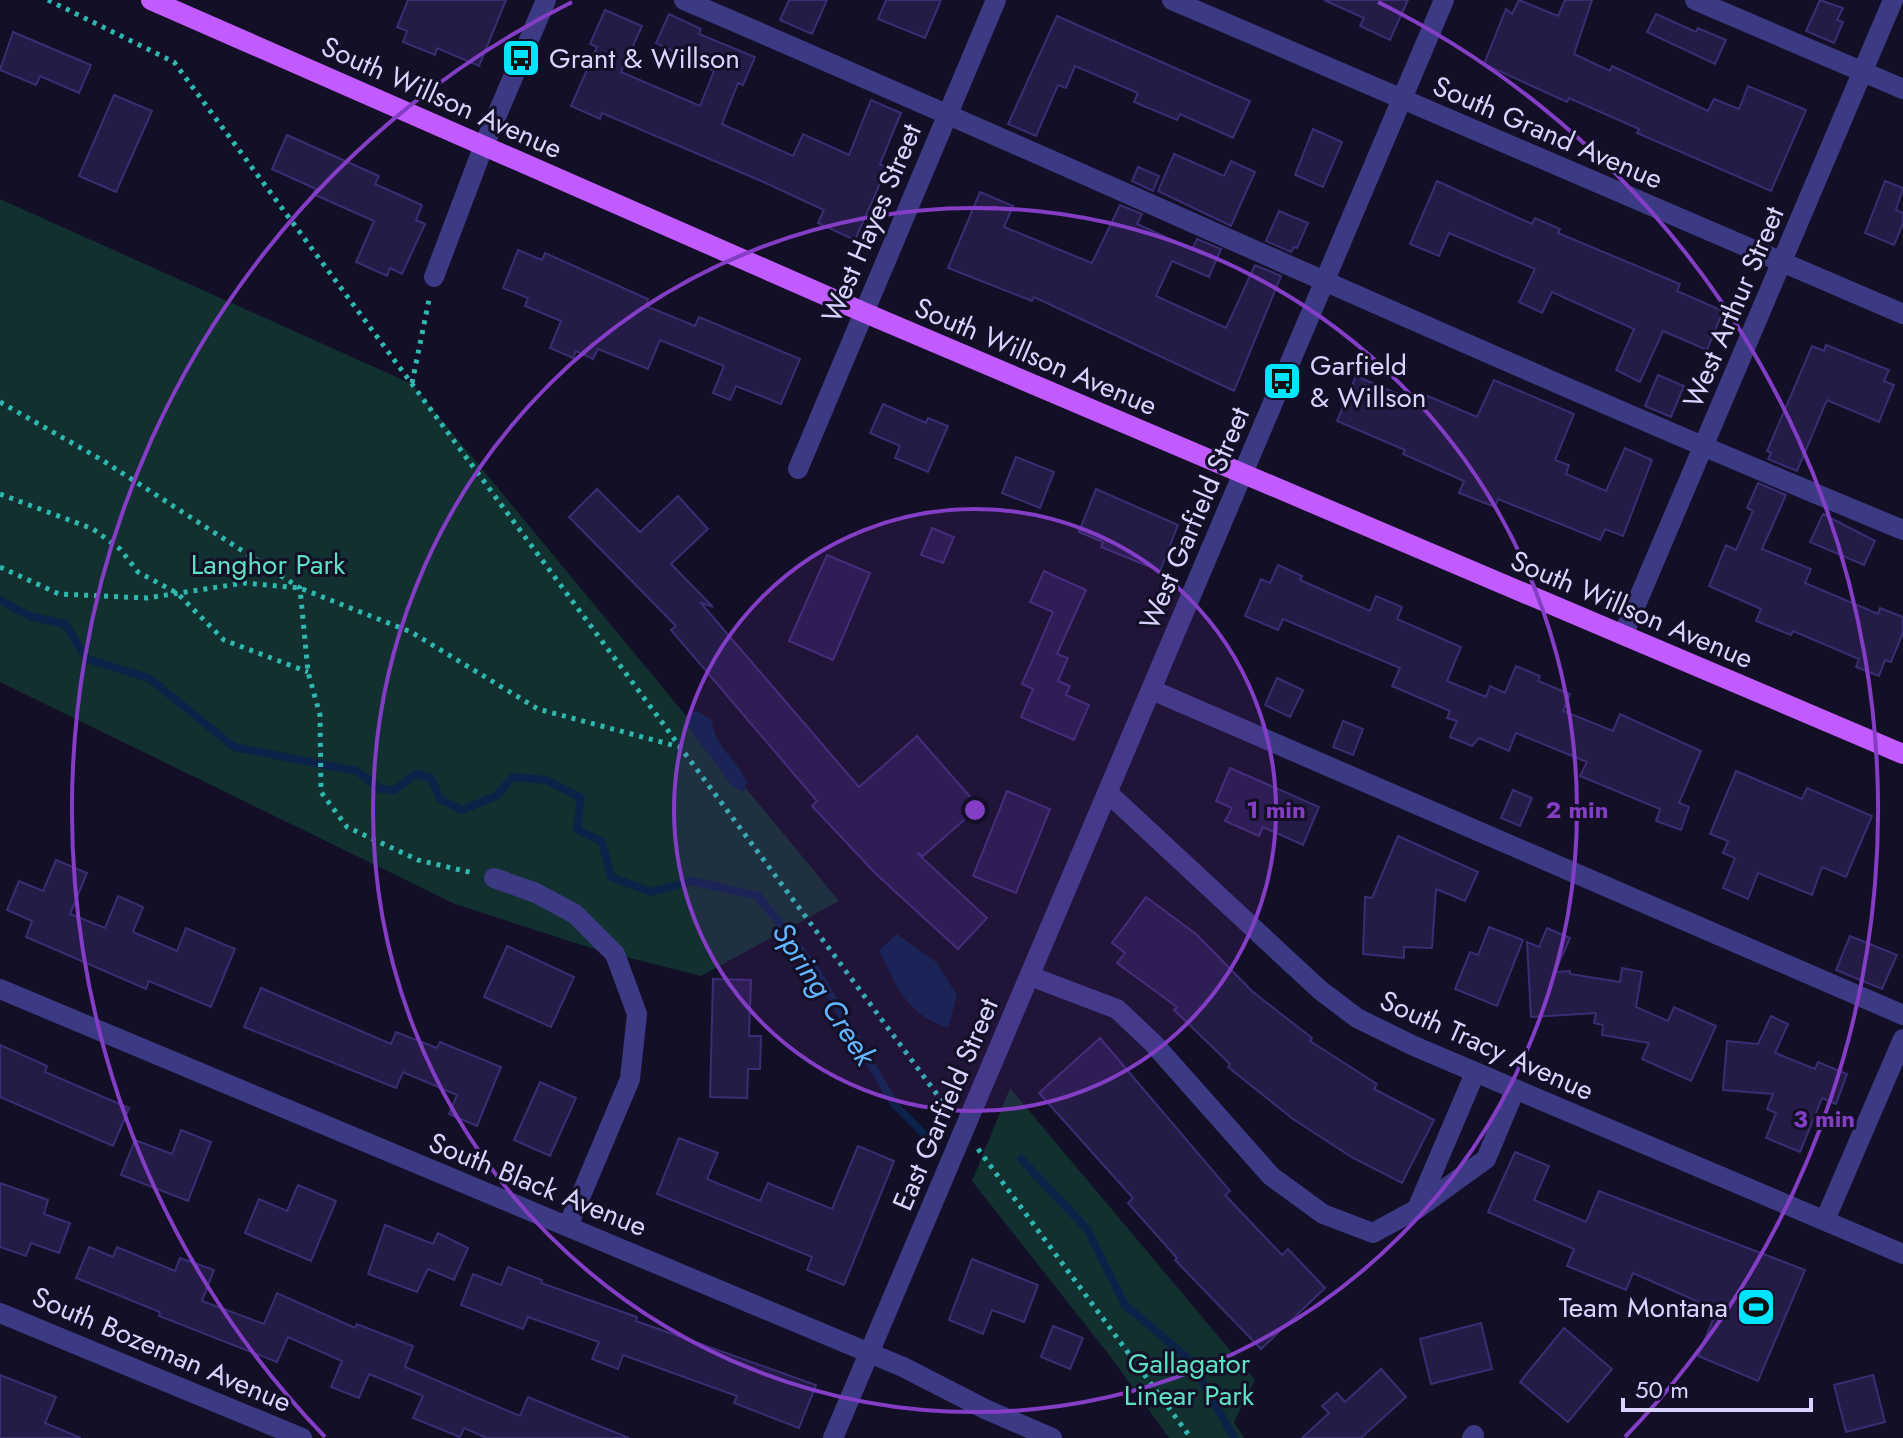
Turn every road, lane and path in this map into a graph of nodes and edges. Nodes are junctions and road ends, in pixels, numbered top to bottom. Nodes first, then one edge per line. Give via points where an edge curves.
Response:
1 (48, 0) edge
2 (151, 0) edge
3 (546, 0) edge
4 (684, 0) edge
5 (996, 0) edge
6 (1172, 0) edge
7 (1444, 0) edge
8 (1695, 0) edge
9 (1893, 0) edge
10 (1863, 72) junction
11 (1903, 89) edge
12 (1402, 100) junction
13 (948, 113) junction
14 (484, 145) junction
15 (1782, 263) junction
16 (434, 277) joint
17 (1324, 283) junction
18 (863, 312) junction
19 (1903, 314) edge
20 (412, 384) junction
21 (0, 402) edge
22 (1704, 448) junction
23 (798, 469) dead end
24 (1242, 475) junction
25 (0, 494) edge
26 (1903, 530) edge
27 (0, 567) edge
28 (300, 588) junction
29 (177, 593) junction
30 (1623, 635) junction
31 (308, 672) junction
32 (1152, 690) junction
33 (680, 747) junction
34 (1903, 754) edge
35 (1108, 793) junction
36 (494, 878) joint
37 (1030, 976) junction
38 (0, 989) edge
39 (1903, 1015) edge
40 (1903, 1039) edge
41 (1475, 1073) junction
42 (1515, 1090) junction
43 (964, 1131) junction
44 (1417, 1209) junction
45 (1825, 1220) junction
46 (568, 1226) junction
47 (1903, 1254) edge
48 (0, 1313) edge
49 (870, 1352) junction
50 (302, 1438) edge
51 (833, 1438) edge
52 (1052, 1438) edge
53 (1191, 1438) edge

1 - 20 path via 174,62
2 - 14 main road, South Willson Avenue
3 - 14 street
4 - 13 street
5 - 13 street, West Hayes Street
6 - 12 street, South Grand Avenue
7 - 12 street, West Garfield Street
8 - 10 street
9 - 10 street, West Arthur Street
10 - 11 street
10 - 15 street, West Arthur Street
12 - 15 street, South Grand Avenue
12 - 17 street, West Garfield Street
13 - 17 street
13 - 18 street, West Hayes Street
14 - 16 street
14 - 18 main road, South Willson Avenue
15 - 19 street, South Grand Avenue
15 - 22 street, West Arthur Street
16 - 20 path
17 - 22 street
17 - 24 street, West Garfield Street
18 - 23 street, West Hayes Street
18 - 24 main road, South Willson Avenue
20 - 33 path
21 - 28 path via 102,460
22 - 26 street
22 - 30 street, West Arthur Street
24 - 30 main road, South Willson Avenue
24 - 32 street, West Garfield Street
25 - 29 path via 93,529 120,549 138,572
27 - 29 path via 59,594 147,598
28 - 29 path via 244,583
28 - 31 path
28 - 33 path via 411,632 538,709
29 - 31 path via 224,640
30 - 34 main road, South Willson Avenue
31 - 36 path via 320,715 321,792 347,827 418,860
32 - 35 street, West Garfield Street
32 - 39 street
33 - 43 path
35 - 37 street, East Garfield Street
35 - 41 street, South Tracy Avenue via 1320,990 1357,1018
36 - 46 street via 575,914 615,954 637,1014 630,1079
37 - 43 street, East Garfield Street
37 - 44 street via 1117,1009 1271,1176 1323,1214 1373,1233
38 - 46 street, South Black Avenue
40 - 45 street
41 - 42 street, South Tracy Avenue
41 - 44 street
42 - 44 street via 1486,1159
42 - 45 street, South Tracy Avenue
43 - 49 street, East Garfield Street
43 - 53 path
45 - 47 street, South Tracy Avenue
46 - 49 street, South Black Avenue
48 - 50 street, South Bozeman Avenue
49 - 51 street, East Garfield Street
49 - 52 street, South Black Avenue

